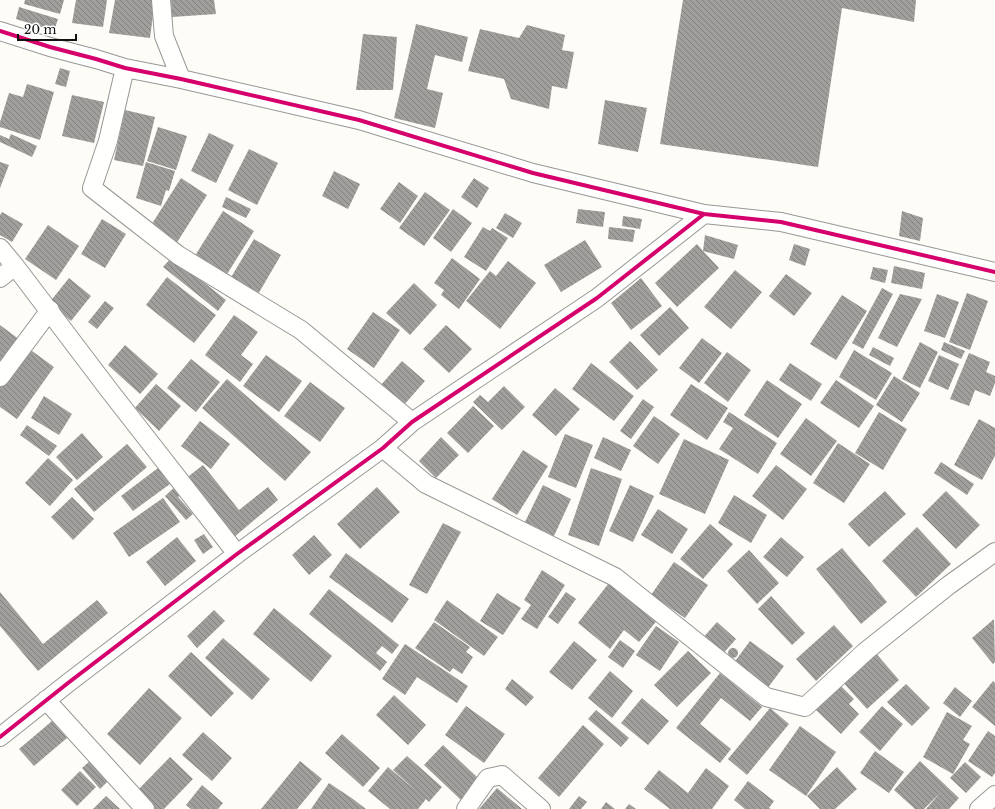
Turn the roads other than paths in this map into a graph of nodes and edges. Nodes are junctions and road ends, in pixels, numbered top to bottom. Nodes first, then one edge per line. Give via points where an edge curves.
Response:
1 (161, 0) edge
2 (2, 36) edge
3 (125, 68) junction
4 (181, 79) junction
5 (704, 214) junction
6 (0, 248) edge
7 (16, 266) junction
8 (995, 272) edge
9 (0, 278) edge
10 (50, 310) junction
11 (0, 377) edge
12 (412, 422) junction
13 (383, 448) junction
14 (995, 552) edge
15 (237, 554) junction
16 (46, 700) junction
17 (0, 737) edge
18 (995, 795) edge
19 (145, 809) edge
20 (466, 809) edge
21 (541, 809) edge
22 (979, 809) edge

1 - 4 street via 164,36
2 - 3 street
3 - 4 street
3 - 12 street via 108,141 92,188 178,255 301,330
4 - 5 street via 359,120 533,173
5 - 8 street via 781,222
5 - 12 street via 597,298
6 - 7 street
7 - 9 street
7 - 10 street
10 - 11 street
10 - 15 street
12 - 13 street
13 - 14 street via 426,484 615,577 766,697 805,707 866,651
13 - 15 street
15 - 16 street
16 - 17 street
16 - 19 street
18 - 22 street
20 - 21 street via 488,778 502,775

